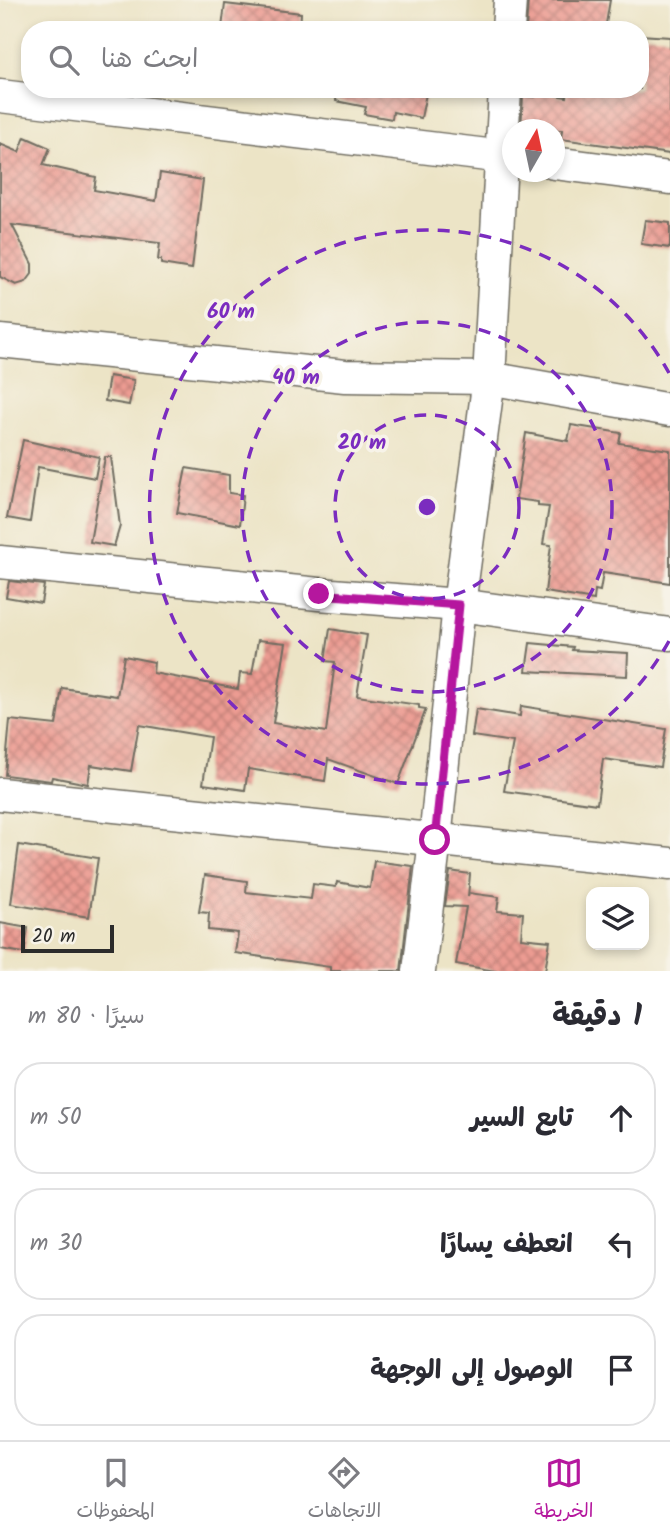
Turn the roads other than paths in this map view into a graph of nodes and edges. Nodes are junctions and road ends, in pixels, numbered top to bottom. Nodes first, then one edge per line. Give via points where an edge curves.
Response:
1 (510, 0) edge
2 (509, 21) edge
3 (0, 96) edge
4 (505, 98) edge
5 (506, 119) edge
6 (502, 156) edge
7 (565, 164) edge
8 (670, 178) edge
9 (505, 182) edge
10 (0, 341) edge
11 (489, 378) junction
12 (670, 410) edge
13 (0, 562) edge
14 (459, 605) junction
15 (670, 634) edge
16 (0, 794) edge
17 (435, 840) junction
18 (670, 864) edge
19 (419, 971) edge

1 - 2 street
3 - 6 street
4 - 5 street
7 - 8 street
9 - 11 street
10 - 11 street via 345,376
11 - 12 street
11 - 14 street
13 - 14 street
14 - 15 street
14 - 17 street
16 - 17 street
17 - 18 street
17 - 19 street

